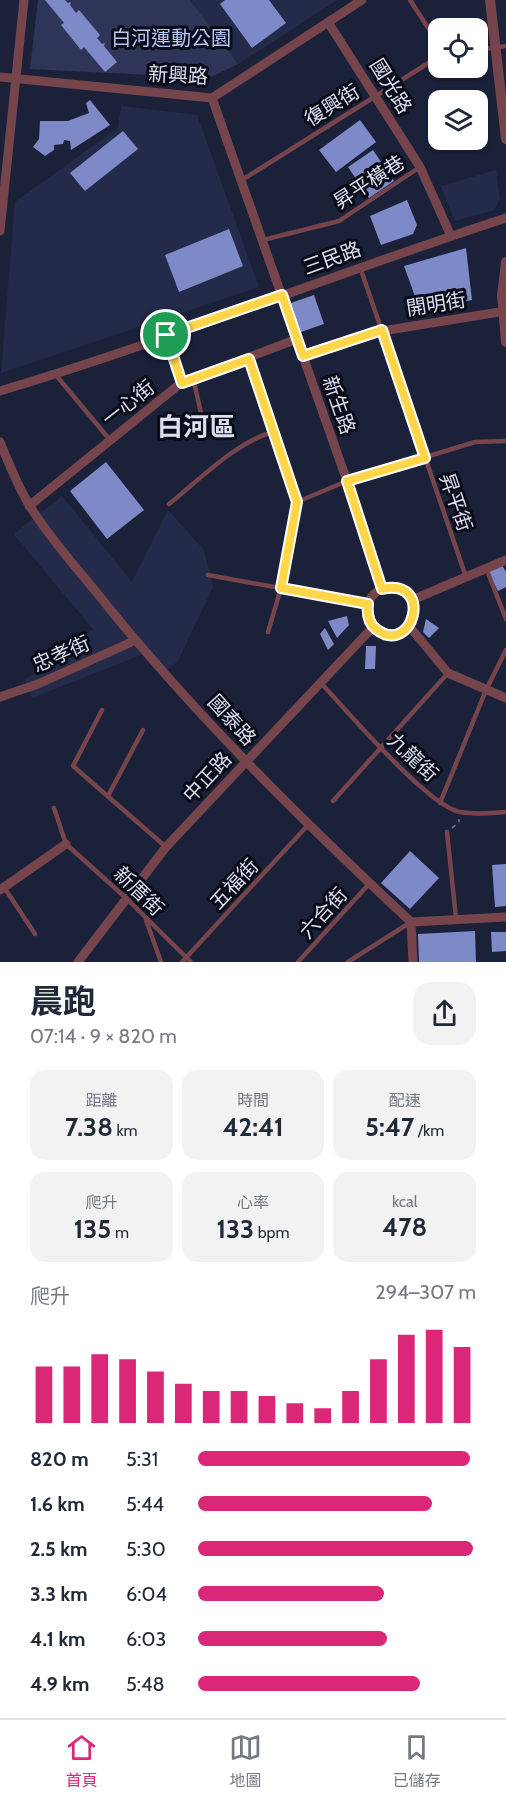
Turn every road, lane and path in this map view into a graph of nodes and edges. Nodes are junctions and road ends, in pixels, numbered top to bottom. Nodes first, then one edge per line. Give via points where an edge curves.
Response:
1 (24, 0) edge
2 (362, 0) edge
3 (410, 0) edge
4 (490, 0) edge
5 (328, 22) junction
6 (428, 28) edge
7 (501, 47) edge
8 (428, 63) edge
9 (0, 77) edge
10 (14, 78) junction
11 (376, 95) junction
12 (212, 98) junction
13 (506, 139) edge
14 (420, 167) junction
15 (242, 180) junction
16 (1, 207) edge
17 (506, 218) edge
18 (0, 231) edge
19 (451, 236) junction
20 (263, 240) junction
21 (506, 262) edge
22 (360, 267) junction
23 (282, 295) junction
24 (504, 312) edge
25 (382, 330) junction
26 (166, 335) junction
27 (297, 339) junction
28 (506, 342) edge
29 (303, 356) junction
30 (249, 359) junction
31 (55, 374) junction
32 (193, 378) junction
33 (182, 383) junction
34 (0, 391) edge
35 (201, 413) dead end
36 (274, 432) junction
37 (110, 440) junction
38 (506, 441) edge
39 (0, 442) edge
40 (425, 458) junction
41 (347, 481) junction
42 (297, 502) junction
43 (169, 504) dead end
44 (29, 506) junction
45 (506, 560) edge
46 (486, 568) junction
47 (208, 574) dead end
48 (466, 577) junction
49 (281, 588) junction
50 (382, 589) junction
51 (412, 600) junction
52 (368, 604) junction
53 (506, 619) edge
54 (409, 626) junction
55 (373, 627) junction
56 (268, 632) dead end
57 (136, 640) junction
58 (506, 650) edge
59 (448, 673) junction
60 (320, 682) junction
61 (486, 690) junction
62 (0, 697) edge
63 (506, 698) edge
64 (102, 710) dead end
65 (143, 730) dead end
66 (380, 747) junction
67 (246, 763) junction
68 (108, 796) junction
69 (333, 801) dead end
70 (440, 803) junction
71 (54, 808) dead end
72 (458, 812) junction
73 (506, 812) edge
74 (308, 825) junction
75 (447, 832) joint
76 (66, 844) junction
77 (166, 847) junction
78 (370, 883) junction
79 (2, 888) edge
80 (126, 897) junction
81 (506, 917) edge
82 (145, 918) junction
83 (456, 918) junction
84 (411, 922) junction
85 (35, 934) dead end
86 (189, 960) edge
87 (304, 960) edge
88 (78, 962) edge
89 (161, 962) edge
90 (182, 962) edge
91 (298, 962) edge
92 (348, 962) edge
93 (413, 962) edge

1 - 10 street
2 - 5 street, 新興路
3 - 6 lane
4 - 7 street
5 - 11 street, 國光路
5 - 12 street, 新興路
7 - 13 street
8 - 11 lane, 復興街
9 - 10 street, 新興路
10 - 12 street, 新興路
10 - 16 street
11 - 14 street, 國光路
11 - 15 lane, 復興街
12 - 15 street, 新生路
14 - 19 street, 國光路
14 - 20 lane, 昇平橫巷 via 339,221
15 - 20 street, 新生路
16 - 18 street
17 - 19 street, 三民路
19 - 22 street, 三民路
20 - 23 street, 新生路
21 - 24 street via 502,282
22 - 23 street, 三民路
22 - 25 lane, 昇平街
23 - 26 street, 三民路
23 - 27 street, 新生路
24 - 25 street, 開明街
24 - 28 street
25 - 29 street, 開明街
25 - 40 lane, 昇平街
26 - 31 street, 三民路
26 - 33 lane
27 - 29 street, 新生路
27 - 30 street, 一心街
29 - 41 street, 新生路
30 - 32 street, 一心街
30 - 36 lane
31 - 34 street, 三民路
31 - 37 lane
32 - 33 street, 一心街
32 - 35 lane
33 - 37 street, 一心街
36 - 42 lane
36 - 43 lane via 261,435 226,458
37 - 44 street, 一心街
38 - 40 lane via 475,442
39 - 44 street, 國泰路
40 - 41 lane
40 - 48 lane, 昇平街
41 - 42 lane
41 - 50 street, 新生路
42 - 49 lane
44 - 57 street, 國泰路
45 - 46 street
46 - 48 street
46 - 53 lane
47 - 49 lane
48 - 51 street
49 - 52 lane
49 - 56 lane
50 - 51 street via 402,590
50 - 52 street
51 - 54 street via 414,613
52 - 55 street
54 - 55 street via 391,634
54 - 59 street
55 - 60 street, 中正路
57 - 62 street, 忠孝街
57 - 67 street, 國泰路
58 - 61 lane
59 - 61 street
59 - 66 lane
60 - 66 lane, 九龍街
60 - 67 street, 中正路
61 - 63 street
61 - 70 lane
64 - 68 lane via 74,766
65 - 68 lane
66 - 69 lane
66 - 70 lane, 九龍街
67 - 74 street, 國泰路
67 - 77 street, 中正路
68 - 77 lane
70 - 72 lane, 九龍街
71 - 76 lane
72 - 73 lane, 九龍街
72 - 75 path via 459,822
74 - 78 street, 國泰路
74 - 86 lane, 五福街
75 - 83 lane
76 - 79 street
76 - 80 lane, 新厝街
77 - 80 street, 中正路
78 - 84 street, 國泰路
78 - 87 lane, 六合街
79 - 85 lane
80 - 82 lane, 新厝街
80 - 88 street, 中正路
81 - 83 street
82 - 86 lane, 新厝街
82 - 89 lane
83 - 84 street
84 - 92 lane
84 - 93 street
86 - 90 lane, 五福街
87 - 91 lane, 六合街

